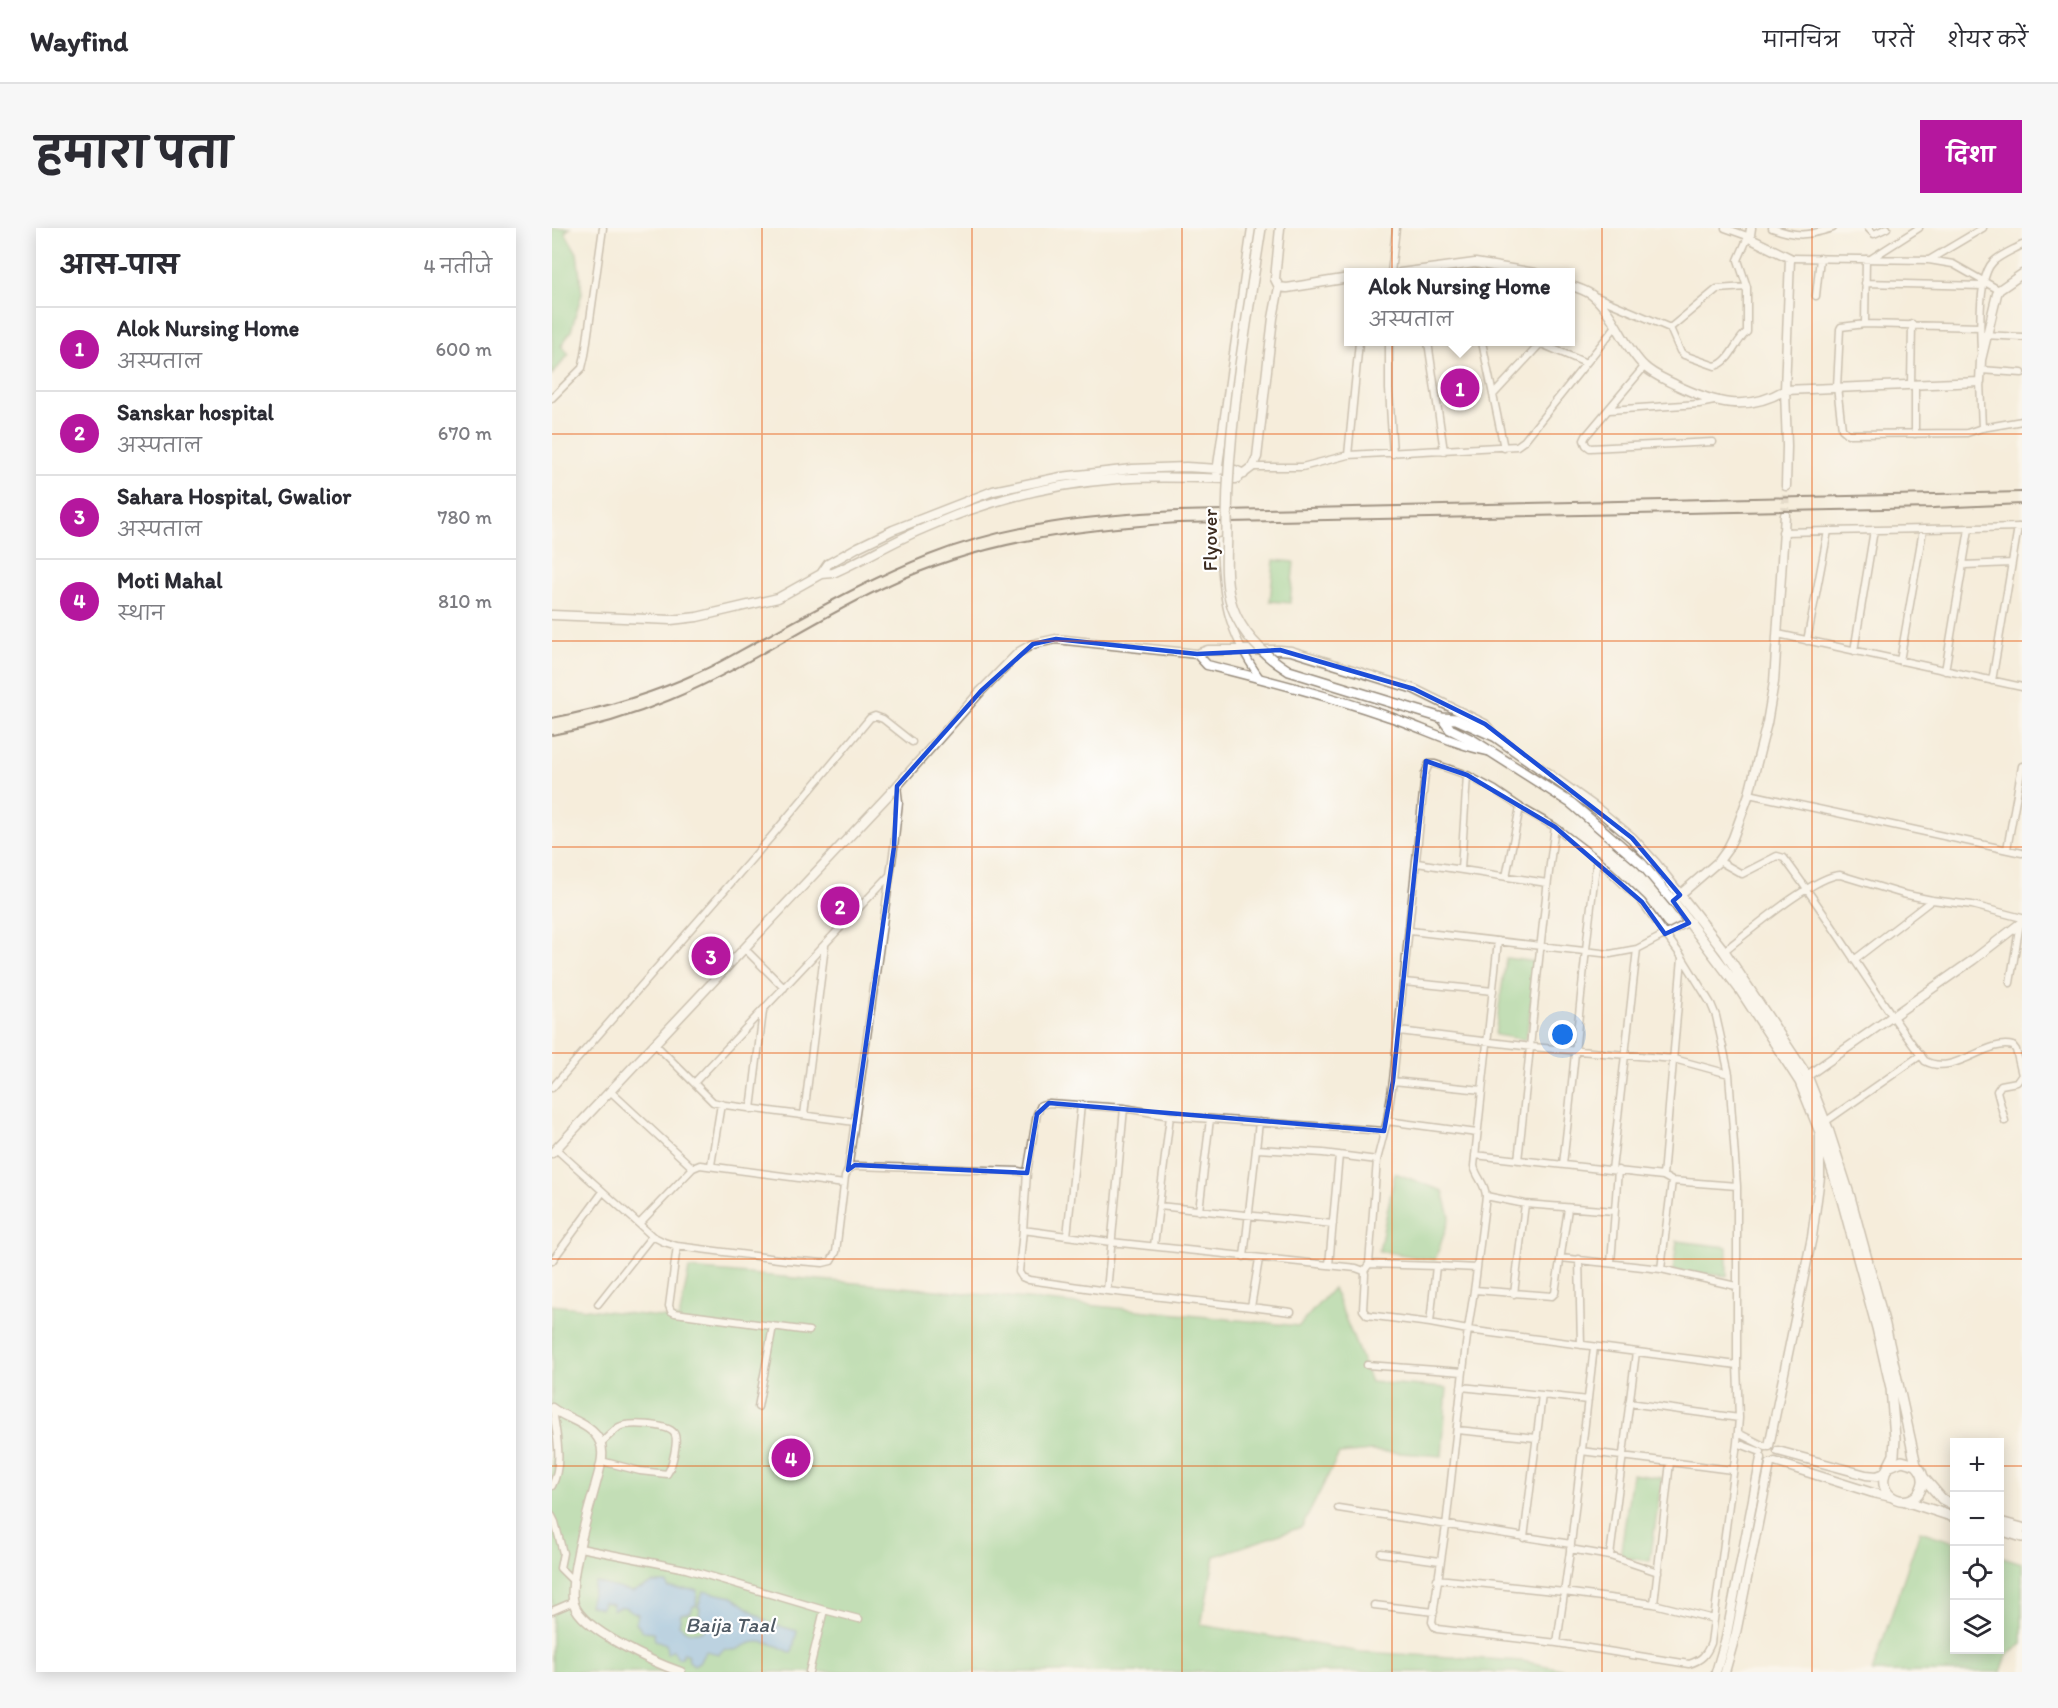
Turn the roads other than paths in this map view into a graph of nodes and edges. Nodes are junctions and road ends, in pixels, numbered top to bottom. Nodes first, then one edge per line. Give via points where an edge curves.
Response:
1 (603, 228) edge
2 (1252, 228) edge
3 (1261, 228) edge
4 (1280, 228) edge
5 (1396, 228) edge
6 (1725, 228) edge
7 (1772, 228) edge
8 (1833, 228) edge
9 (1868, 228) edge
10 (1887, 228) edge
11 (1919, 228) edge
12 (1983, 228) edge
13 (1750, 234) edge
14 (2022, 245) edge
15 (1790, 258) junction
16 (1820, 258) junction
17 (1868, 259) junction
18 (1929, 260) junction
19 (1392, 268) edge
20 (1467, 268) edge
21 (1513, 268) edge
22 (2022, 274) edge
23 (1344, 279) edge
24 (1865, 283) junction
25 (1984, 283) junction
26 (1279, 287) junction
27 (1747, 287) junction
28 (1575, 288) edge
29 (1999, 290) junction
30 (1591, 294) junction
31 (1816, 296) dead end
32 (1865, 324) junction
33 (1912, 324) junction
34 (1616, 326) junction
35 (1980, 327) junction
36 (1670, 328) junction
37 (1983, 335) junction
38 (2022, 338) edge
39 (1359, 346) edge
40 (1389, 346) edge
41 (1429, 346) edge
42 (1483, 346) edge
43 (1536, 346) edge
44 (1548, 346) edge
45 (1586, 363) junction
46 (1981, 365) junction
47 (1644, 367) junction
48 (2022, 372) edge
49 (1980, 382) junction
50 (1913, 384) junction
51 (1837, 387) junction
52 (1785, 390) junction
53 (1493, 395) junction
54 (552, 398) edge
55 (1714, 401) junction
56 (1609, 410) junction
57 (2022, 421) edge
58 (1982, 428) junction
59 (1915, 434) junction
60 (1713, 442) dead end
61 (1504, 448) junction
62 (1444, 451) junction
63 (1393, 454) junction
64 (1348, 455) junction
65 (1252, 467) junction
66 (1218, 469) junction
67 (1244, 474) junction
68 (1217, 479) junction
69 (1786, 486) tunnel mouth
70 (1785, 515) tunnel mouth
71 (2020, 527) edge
72 (1969, 529) junction
73 (1874, 530) junction
74 (1923, 530) junction
75 (1828, 531) junction
76 (1782, 532) junction
77 (1220, 541) dead end
78 (2012, 563) junction
79 (1964, 565) junction
80 (821, 574) junction
81 (552, 615) edge
82 (1778, 634) junction
83 (1807, 641) junction
84 (1243, 651) junction
85 (1854, 651) junction
86 (1197, 654) junction
87 (1900, 661) junction
88 (1945, 671) junction
89 (1260, 678) junction
90 (1992, 681) junction
91 (2022, 687) edge
92 (1442, 718) junction
93 (1496, 737) junction
94 (912, 742) dead end
95 (1489, 752) junction
96 (2022, 766) edge
97 (1467, 775) junction
98 (897, 786) junction
99 (1749, 794) junction
100 (1520, 807) junction
101 (1555, 827) junction
102 (2007, 849) junction
103 (2022, 853) edge
104 (1598, 860) junction
105 (1719, 861) junction
106 (1417, 863) junction
107 (1461, 869) junction
108 (890, 876) junction
109 (1506, 877) junction
110 (1547, 883) junction
111 (1808, 889) junction
112 (1676, 898) junction
113 (1932, 900) junction
114 (1693, 920) junction
115 (2021, 921) edge
116 (1410, 931) junction
117 (1665, 934) junction
118 (1498, 941) junction
119 (825, 945) junction
120 (1540, 946) junction
121 (745, 949) junction
122 (1637, 950) junction
123 (1724, 951) junction
124 (1584, 952) junction
125 (1682, 957) junction
126 (1854, 960) junction
127 (1404, 981) junction
128 (2010, 983) dead end
129 (784, 988) junction
130 (1493, 991) junction
131 (763, 1011) junction
132 (1891, 1016) junction
133 (1399, 1031) junction
134 (1488, 1042) junction
135 (655, 1044) junction
136 (1532, 1047) junction
137 (1576, 1050) junction
138 (1625, 1055) junction
139 (1921, 1055) junction
140 (1674, 1059) junction
141 (1729, 1074) junction
142 (1807, 1076) junction
143 (1394, 1081) junction
144 (693, 1083) junction
145 (552, 1088) edge
146 (1482, 1090) junction
147 (610, 1091) junction
148 (721, 1104) junction
149 (1080, 1105) junction
150 (1124, 1108) junction
151 (751, 1109) junction
152 (804, 1115) junction
153 (1170, 1116) junction
154 (1210, 1119) junction
155 (1387, 1121) junction
156 (2005, 1121) dead end
157 (855, 1122) junction
158 (1259, 1122) junction
159 (1825, 1122) junction
160 (1384, 1131) junction
161 (1820, 1132) junction
162 (1477, 1133) junction
163 (1257, 1149) junction
164 (554, 1151) edge
165 (1339, 1155) junction
166 (1475, 1155) junction
167 (1377, 1160) junction
168 (1518, 1160) junction
169 (1563, 1164) junction
170 (711, 1165) junction
171 (693, 1168) junction
172 (848, 1170) junction
173 (1615, 1170) junction
174 (1027, 1173) junction
175 (1663, 1176) junction
176 (1672, 1181) junction
177 (844, 1184) junction
178 (1737, 1186) junction
179 (602, 1193) junction
180 (1486, 1196) junction
181 (1525, 1204) junction
182 (1159, 1206) junction
183 (1568, 1209) junction
184 (1199, 1210) junction
185 (1614, 1211) junction
186 (1249, 1215) junction
187 (639, 1224) junction
188 (1333, 1224) junction
189 (1023, 1230) junction
190 (652, 1236) junction
191 (1067, 1236) junction
192 (1112, 1242) junction
193 (677, 1246) junction
194 (1154, 1246) junction
195 (1244, 1257) junction
196 (1561, 1258) junction
197 (1259, 1259) junction
198 (1579, 1259) junction
199 (552, 1261) edge
200 (1611, 1263) junction
201 (1369, 1264) junction
202 (1329, 1265) junction
203 (1436, 1266) junction
204 (1477, 1268) junction
205 (1660, 1269) junction
206 (1364, 1271) junction
207 (1736, 1286) junction
208 (1475, 1290) junction
209 (1107, 1291) junction
210 (1514, 1294) junction
211 (598, 1304) dead end
212 (1251, 1307) junction
213 (1291, 1312) dead end
214 (1430, 1323) junction
215 (773, 1326) junction
216 (1468, 1330) junction
217 (809, 1331) dead end
218 (1581, 1345) junction
219 (1594, 1347) junction
220 (1636, 1352) junction
221 (1367, 1365) dead end
222 (1737, 1365) junction
223 (1463, 1372) junction
224 (1461, 1387) junction
225 (1542, 1395) junction
226 (1588, 1400) junction
227 (1629, 1403) junction
228 (758, 1407) dead end
229 (552, 1409) edge
230 (1739, 1419) junction
231 (1457, 1430) junction
232 (1737, 1433) junction
233 (1537, 1438) junction
234 (601, 1443) junction
235 (1737, 1443) junction
236 (1764, 1450) junction
237 (1581, 1451) junction
238 (1778, 1451) junction
239 (1623, 1456) junction
240 (601, 1461) junction
241 (1670, 1462) junction
242 (1772, 1463) junction
243 (1916, 1465) junction
244 (1732, 1470) junction
245 (1887, 1470) junction
246 (1923, 1477) junction
247 (552, 1486) edge
248 (1891, 1497) junction
249 (1904, 1501) junction
250 (1950, 1503) edge
251 (1338, 1509) dead end
252 (552, 1516) edge
253 (1950, 1516) edge
254 (2004, 1523) edge
255 (1446, 1526) junction
256 (2022, 1528) edge
257 (2004, 1531) edge
258 (2022, 1537) edge
259 (1524, 1538) junction
260 (1570, 1546) junction
261 (580, 1548) junction
262 (1381, 1553) dead end
263 (1610, 1556) junction
264 (1440, 1561) junction
265 (1658, 1572) junction
266 (1437, 1579) junction
267 (573, 1581) junction
268 (1564, 1592) junction
269 (573, 1602) junction
270 (1654, 1604) junction
271 (1374, 1605) dead end
272 (824, 1610) junction
273 (552, 1611) edge
274 (1434, 1612) junction
275 (859, 1619) dead end
276 (1714, 1619) junction
277 (1557, 1643) junction
278 (681, 1672) edge
279 (809, 1672) edge
280 (1716, 1672) edge
281 (1725, 1672) edge

1 - 54 street via 582,368
2 - 66 street
3 - 92 main road, Flyover, bridge via 1228,455 1227,577 1236,615 1252,641 1289,671
4 - 26 street via 1275,279
5 - 19 street
6 - 13 street
7 - 8 street via 1804,236
9 - 10 street via 1874,234
11 - 17 street
12 - 18 street
13 - 15 street
13 - 27 street via 1738,260
14 - 25 street via 1992,263
15 - 16 street
15 - 52 street
16 - 17 street
16 - 31 street
17 - 18 street
17 - 24 street
18 - 25 street via 1953,264
20 - 21 street
22 - 29 street
23 - 26 street
24 - 25 street
24 - 32 street
25 - 29 street
25 - 35 street
26 - 65 street via 1260,445
27 - 36 street via 1717,289
27 - 36 street via 1747,332 1720,364 1715,366 1684,355
28 - 30 street
29 - 37 street
30 - 34 street
30 - 36 street
32 - 33 street
32 - 51 street via 1840,329
33 - 35 street
33 - 50 street
34 - 45 street
34 - 47 street
35 - 37 street
37 - 38 street
37 - 46 street
39 - 64 street
40 - 63 street
41 - 62 street
42 - 53 street
43 - 53 street
44 - 45 street
45 - 61 street via 1524,441
46 - 48 street
46 - 49 street
47 - 55 street
47 - 56 street
49 - 50 street
49 - 58 street
50 - 51 street
50 - 59 street
51 - 52 street
51 - 59 street via 1844,432
52 - 55 street via 1752,403
52 - 69 street
53 - 61 street
55 - 56 street
56 - 60 street via 1584,441 1590,448
57 - 58 street
58 - 59 street via 1967,433
61 - 62 street
62 - 63 street
63 - 64 street
64 - 65 street via 1302,467
65 - 67 street
66 - 67 street
66 - 68 street
66 - 80 street via 1132,469 1061,477 993,491 893,530 828,564
67 - 68 street via 1236,480
68 - 80 street via 1116,479 1034,492 952,516 833,573
70 - 76 street
71 - 72 street
71 - 78 street
72 - 74 street
72 - 79 street
73 - 74 street
73 - 75 street
73 - 85 street
74 - 87 street
75 - 76 street
75 - 83 street
76 - 82 street
77 - 84 street via 1225,605
78 - 79 street
78 - 90 street
79 - 88 street
80 - 81 street via 778,598 697,617
82 - 83 street
82 - 99 street via 1771,702
83 - 85 street
84 - 86 street via 1208,650
84 - 89 street
84 - 93 street via 1291,651 1414,689 1485,724
85 - 87 street
86 - 89 street via 1207,665
86 - 98 street via 1056,639 1033,644 1019,652 981,691
87 - 88 street
88 - 90 street
89 - 95 street
90 - 91 street
92 - 93 main road, Flyover via 1456,719
92 - 95 main road, Flyover via 1450,729
93 - 112 main road, Flyover via 1632,838 1655,863
94 - 145 street via 883,719 870,718
95 - 112 main road, Flyover via 1571,803
96 - 102 street
97 - 100 street
97 - 106 street via 1435,764 1426,768
97 - 107 street
98 - 108 street
98 - 121 street
99 - 102 street
99 - 105 street via 1733,838
100 - 101 street
100 - 109 street
101 - 104 street
101 - 110 street
102 - 103 street
104 - 117 street via 1642,902
104 - 124 street
105 - 111 street via 1742,874 1781,856
105 - 112 street
106 - 107 street
106 - 116 street
107 - 109 street
108 - 119 street
108 - 157 street
109 - 110 street
110 - 120 street
111 - 113 street via 1827,877 1840,875
111 - 123 street
111 - 126 street
112 - 114 main road
113 - 115 street via 1972,905
113 - 126 street
114 - 117 street
114 - 123 main road
114 - 161 main road via 1800,1082
115 - 128 street
115 - 132 street via 1973,960
116 - 118 street
116 - 127 street
117 - 122 street
117 - 125 street
118 - 120 street
118 - 130 street
119 - 129 street
119 - 152 street
120 - 124 street
120 - 136 street
121 - 129 street
121 - 135 street
122 - 124 street
122 - 138 street
123 - 142 main road
124 - 137 street
125 - 140 street
125 - 141 street via 1714,1010
126 - 132 street
127 - 130 street
127 - 133 street
129 - 131 street
130 - 134 street
131 - 144 street
131 - 151 street
132 - 139 street
132 - 142 street
133 - 134 street
133 - 143 street
134 - 136 street
134 - 146 street
135 - 144 street
135 - 147 street
136 - 137 street
136 - 168 street
137 - 138 street
137 - 169 street
138 - 140 street
138 - 173 street
139 - 156 street via 1931,1064 1945,1065 2001,1046 2013,1046 2022,1075 2017,1082 2001,1085 1997,1091
139 - 159 street
140 - 141 street
140 - 175 street
141 - 178 street
142 - 159 main road
143 - 146 street
143 - 155 street
144 - 148 street via 713,1102
146 - 162 street
147 - 164 street
147 - 171 street
148 - 151 street
148 - 170 street
149 - 150 street
149 - 174 street via 1041,1105
149 - 191 street
150 - 153 street
150 - 192 street
151 - 152 street
152 - 157 street
153 - 154 street
153 - 182 street
154 - 158 street
154 - 184 street
155 - 160 street
155 - 162 street
157 - 172 street
158 - 160 street
158 - 163 street
159 - 243 main road via 1885,1325
160 - 167 street
161 - 236 street via 1820,1177 1812,1237
161 - 245 main road via 1842,1200 1891,1388 1895,1438 1894,1455
162 - 166 street
163 - 165 street
163 - 186 street
164 - 179 street
165 - 167 street
165 - 188 street
166 - 168 street
166 - 180 street via 1476,1174 1485,1186
167 - 201 street
168 - 169 street
169 - 173 street
170 - 171 street
170 - 177 street
171 - 187 street
172 - 174 street via 857,1165
172 - 177 street
173 - 175 street
173 - 185 street
174 - 189 street
175 - 176 street
176 - 178 street
176 - 205 street
177 - 193 street via 836,1252 831,1261 795,1261
178 - 207 street
179 - 187 street
179 - 199 street
180 - 181 street
180 - 204 street
181 - 183 street
181 - 210 street
182 - 184 street
182 - 194 street
183 - 185 street
183 - 196 street
184 - 186 street
185 - 200 street
186 - 188 street
186 - 195 street
187 - 190 street
188 - 202 street
189 - 191 street
189 - 209 street via 1019,1272 1022,1277
190 - 193 street
190 - 211 street
191 - 192 street
192 - 194 street
192 - 209 street
193 - 215 street via 671,1311
194 - 195 street
195 - 197 street
196 - 198 street
196 - 210 street via 1552,1296
197 - 202 street
197 - 212 street
198 - 200 street
198 - 218 street
200 - 205 street
201 - 203 street
201 - 206 street
202 - 206 street
203 - 204 street
203 - 214 street
204 - 208 street
205 - 207 street
206 - 214 street via 1363,1310 1367,1315
207 - 222 street
208 - 210 street
208 - 216 street
209 - 212 street
212 - 213 street
214 - 216 street
215 - 217 street
215 - 228 street
216 - 218 street
216 - 223 street
218 - 219 street
219 - 220 street
219 - 226 street
220 - 222 street
220 - 227 street
221 - 223 street
222 - 230 street
223 - 224 street
224 - 225 street
224 - 231 street
225 - 226 street
225 - 233 street
226 - 237 street
227 - 230 street
227 - 239 street
229 - 234 street via 587,1428
229 - 247 street via 558,1468
230 - 232 street
231 - 233 street
231 - 255 street
232 - 235 street
232 - 236 street
233 - 259 street
234 - 240 street
234 - 240 street via 628,1424 665,1428 675,1434 667,1474
235 - 236 street
235 - 244 street
236 - 238 street via 1774,1447
236 - 242 street via 1764,1462
236 - 280 street
237 - 239 street
237 - 260 street
238 - 242 street
238 - 245 street via 1866,1475 1877,1476
239 - 241 street
239 - 263 street
240 - 261 street
241 - 244 street
241 - 265 street
242 - 248 street
242 - 281 street
243 - 245 main road via 1902,1461
243 - 246 main road
244 - 276 street
245 - 248 main road via 1884,1486
246 - 249 main road via 1921,1490
246 - 250 main road
248 - 249 main road
249 - 253 main road
251 - 255 street
252 - 267 street via 563,1553 560,1568
254 - 256 main road
255 - 259 street
255 - 264 street
257 - 258 main road
259 - 260 street
260 - 263 street
260 - 268 street
261 - 267 street
261 - 272 street via 686,1569
262 - 264 street
263 - 265 street
264 - 266 street
265 - 270 street
266 - 268 street
266 - 274 street
267 - 269 street
268 - 270 street
268 - 277 street
269 - 273 street
269 - 278 street via 591,1626 643,1656
270 - 276 street
271 - 274 street
272 - 275 street
272 - 279 street
274 - 277 street via 1432,1622 1437,1629
276 - 277 street via 1706,1655 1689,1664

